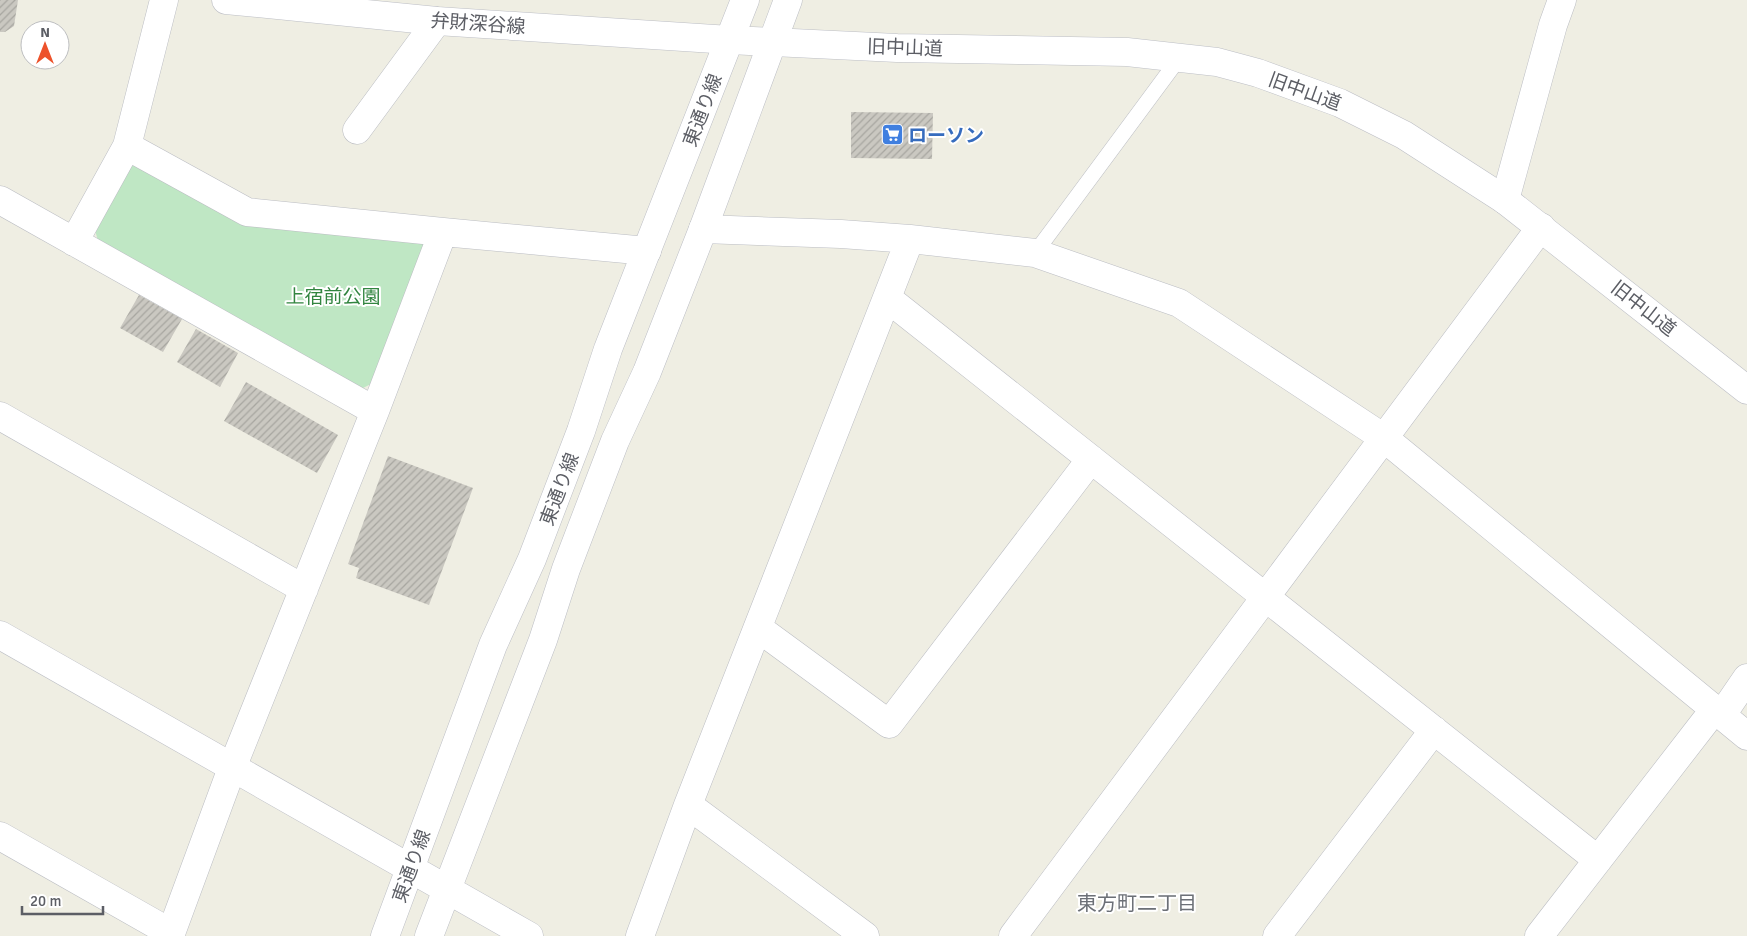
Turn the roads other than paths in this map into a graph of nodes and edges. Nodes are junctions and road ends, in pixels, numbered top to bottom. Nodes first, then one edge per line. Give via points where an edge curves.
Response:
1 (164, 0) edge
2 (235, 0) edge
3 (745, 0) edge
4 (788, 0) edge
5 (1562, 0) edge
6 (437, 21) junction
7 (730, 40) junction
8 (773, 42) junction
9 (1180, 57) junction
10 (357, 130) dead end
11 (127, 146) junction
12 (0, 200) edge
13 (1505, 200) junction
14 (1541, 227) junction
15 (703, 229) junction
16 (443, 232) junction
17 (910, 239) junction
18 (74, 242) junction
19 (647, 250) junction
20 (1035, 253) junction
21 (887, 298) junction
22 (1747, 390) edge
23 (374, 411) junction
24 (0, 416) edge
25 (1384, 438) junction
26 (1091, 459) junction
27 (304, 589) junction
28 (1266, 597) junction
29 (758, 628) junction
30 (0, 635) edge
31 (1747, 678) edge
32 (1718, 713) junction
33 (1434, 730) junction
34 (1747, 736) edge
35 (232, 768) junction
36 (688, 805) junction
37 (0, 836) edge
38 (1598, 860) junction
39 (410, 867) junction
40 (448, 889) junction
41 (171, 934) edge
42 (385, 936) edge
43 (429, 936) edge
44 (529, 936) edge
45 (640, 936) edge
46 (865, 936) edge
47 (1013, 936) edge
48 (1277, 936) edge
49 (1539, 936) edge

1 - 11 street
2 - 6 street, 弁財深谷線
3 - 7 street
4 - 8 street
5 - 13 street
6 - 7 street, 弁財深谷線
6 - 10 street
7 - 8 street, 弁財深谷線
7 - 19 street, 東通り線
8 - 9 street, 旧中山道 via 1127,52
8 - 15 street, 東通り線
9 - 13 street, 旧中山道 via 1218,62 1258,73 1340,103 1404,135
9 - 20 lane
11 - 16 street via 247,212
11 - 18 street
12 - 18 street
13 - 14 street, 旧中山道
14 - 22 street, 旧中山道
14 - 25 street
15 - 17 street
15 - 40 street, 東通り線 via 647,372 615,441
16 - 19 street
16 - 23 street
17 - 20 street
17 - 21 street
18 - 23 street
19 - 39 street, 東通り線 via 532,559 493,645
20 - 25 street via 1179,304
21 - 26 street
21 - 29 street
23 - 27 street
24 - 27 street
25 - 28 street
25 - 32 street
26 - 28 street
26 - 29 street via 889,724
27 - 35 street
28 - 33 street
28 - 47 street
29 - 36 street
30 - 35 street
31 - 32 street
32 - 34 street
32 - 38 street
33 - 38 street
33 - 48 street
35 - 39 street
35 - 41 street
36 - 45 street
36 - 46 street
37 - 41 street
38 - 49 street
39 - 40 street
39 - 42 street, 東通り線
40 - 43 street, 東通り線
40 - 44 street

